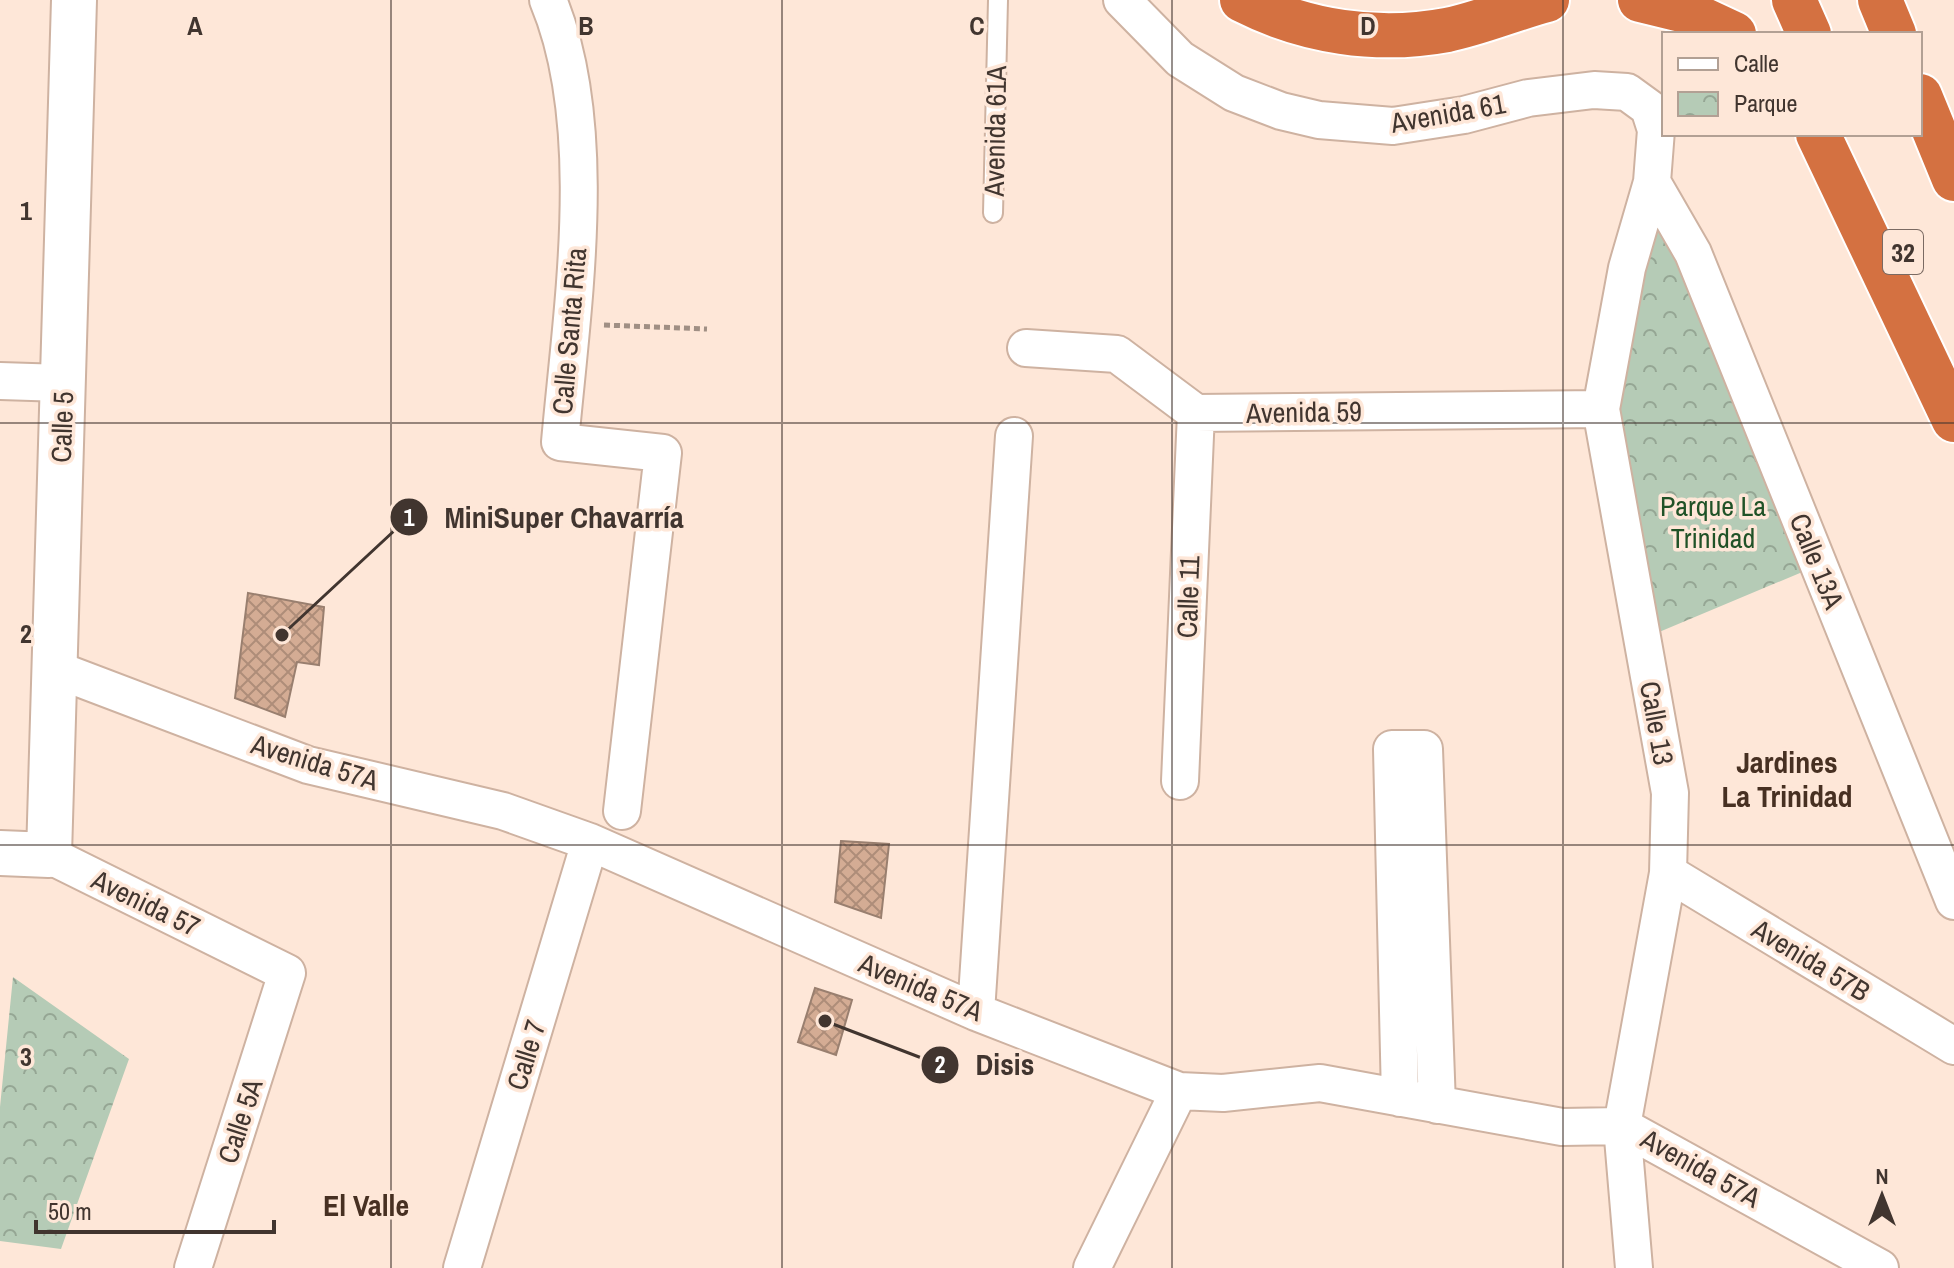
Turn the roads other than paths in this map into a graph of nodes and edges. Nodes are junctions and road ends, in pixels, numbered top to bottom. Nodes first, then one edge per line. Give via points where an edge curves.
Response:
1 (74, 0) edge
2 (548, 0) edge
3 (998, 0) edge
4 (1122, 0) edge
5 (1242, 0) edge
6 (1547, 0) edge
7 (1640, 0) edge
8 (1794, 0) edge
9 (1880, 0) edge
10 (1730, 32) edge
11 (1808, 32) edge
12 (1893, 32) edge
13 (1922, 101) edge
14 (1819, 136) edge
15 (1853, 136) edge
16 (1954, 179) edge
17 (1652, 182) junction
18 (993, 213) dead end
19 (1026, 348) dead end
20 (1954, 371) edge
21 (0, 381) edge
22 (63, 383) junction
23 (1601, 409) junction
24 (1196, 413) junction
25 (1954, 420) edge
26 (1014, 436) dead end
27 (55, 669) junction
28 (1180, 781) dead end
29 (622, 811) dead end
30 (590, 842) junction
31 (0, 853) edge
32 (49, 855) junction
33 (1668, 873) junction
34 (1954, 901) edge
35 (287, 973) joint
36 (976, 1012) junction
37 (1954, 1046) edge
38 (1179, 1091) junction
39 (1400, 1098) junction
40 (1437, 1105) junction
41 (1622, 1126) junction
42 (193, 1268) edge
43 (462, 1268) edge
44 (1092, 1268) edge
45 (1634, 1268) edge
46 (1880, 1268) edge

1 - 22 street, Calle 5
2 - 29 street, Calle Santa Rita via 557,20 574,107 578,211 560,442 663,453
3 - 18 lane, Avenida 61A
4 - 17 street, Avenida 61 via 1180,59 1234,93 1319,120 1393,126 1528,98 1627,92 1649,108 1656,130
5 - 6 highway via 1312,27 1378,35 1447,29
7 - 10 highway via 1685,11
8 - 11 highway
9 - 12 highway
13 - 16 highway
14 - 25 highway
15 - 20 highway, 32
17 - 23 street, Calle 13 via 1627,268
17 - 34 street, Calle 13A via 1693,253
19 - 24 street via 1117,354
21 - 22 street
22 - 27 street, Calle 5
23 - 24 street, Avenida 59
23 - 33 street, Calle 13 via 1670,793
24 - 28 street, Calle 11
26 - 36 street
27 - 30 street, Avenida 57A via 308,765 503,811
27 - 32 street, Calle 5
30 - 36 street, Avenida 57A
30 - 43 street, Calle 7
31 - 32 street, Avenida 57
32 - 35 street, Avenida 57
33 - 37 street, Avenida 57B
33 - 41 street, Calle 13
35 - 42 street, Calle 5A
36 - 38 street, Avenida 57A
38 - 39 street, Avenida 57A via 1223,1093 1320,1083
38 - 44 street
39 - 40 street, Avenida 57A
39 - 40 street via 1392,749 1424,749
40 - 41 street, Avenida 57A via 1562,1127
41 - 45 street, Calle 13
41 - 46 street, Avenida 57A

